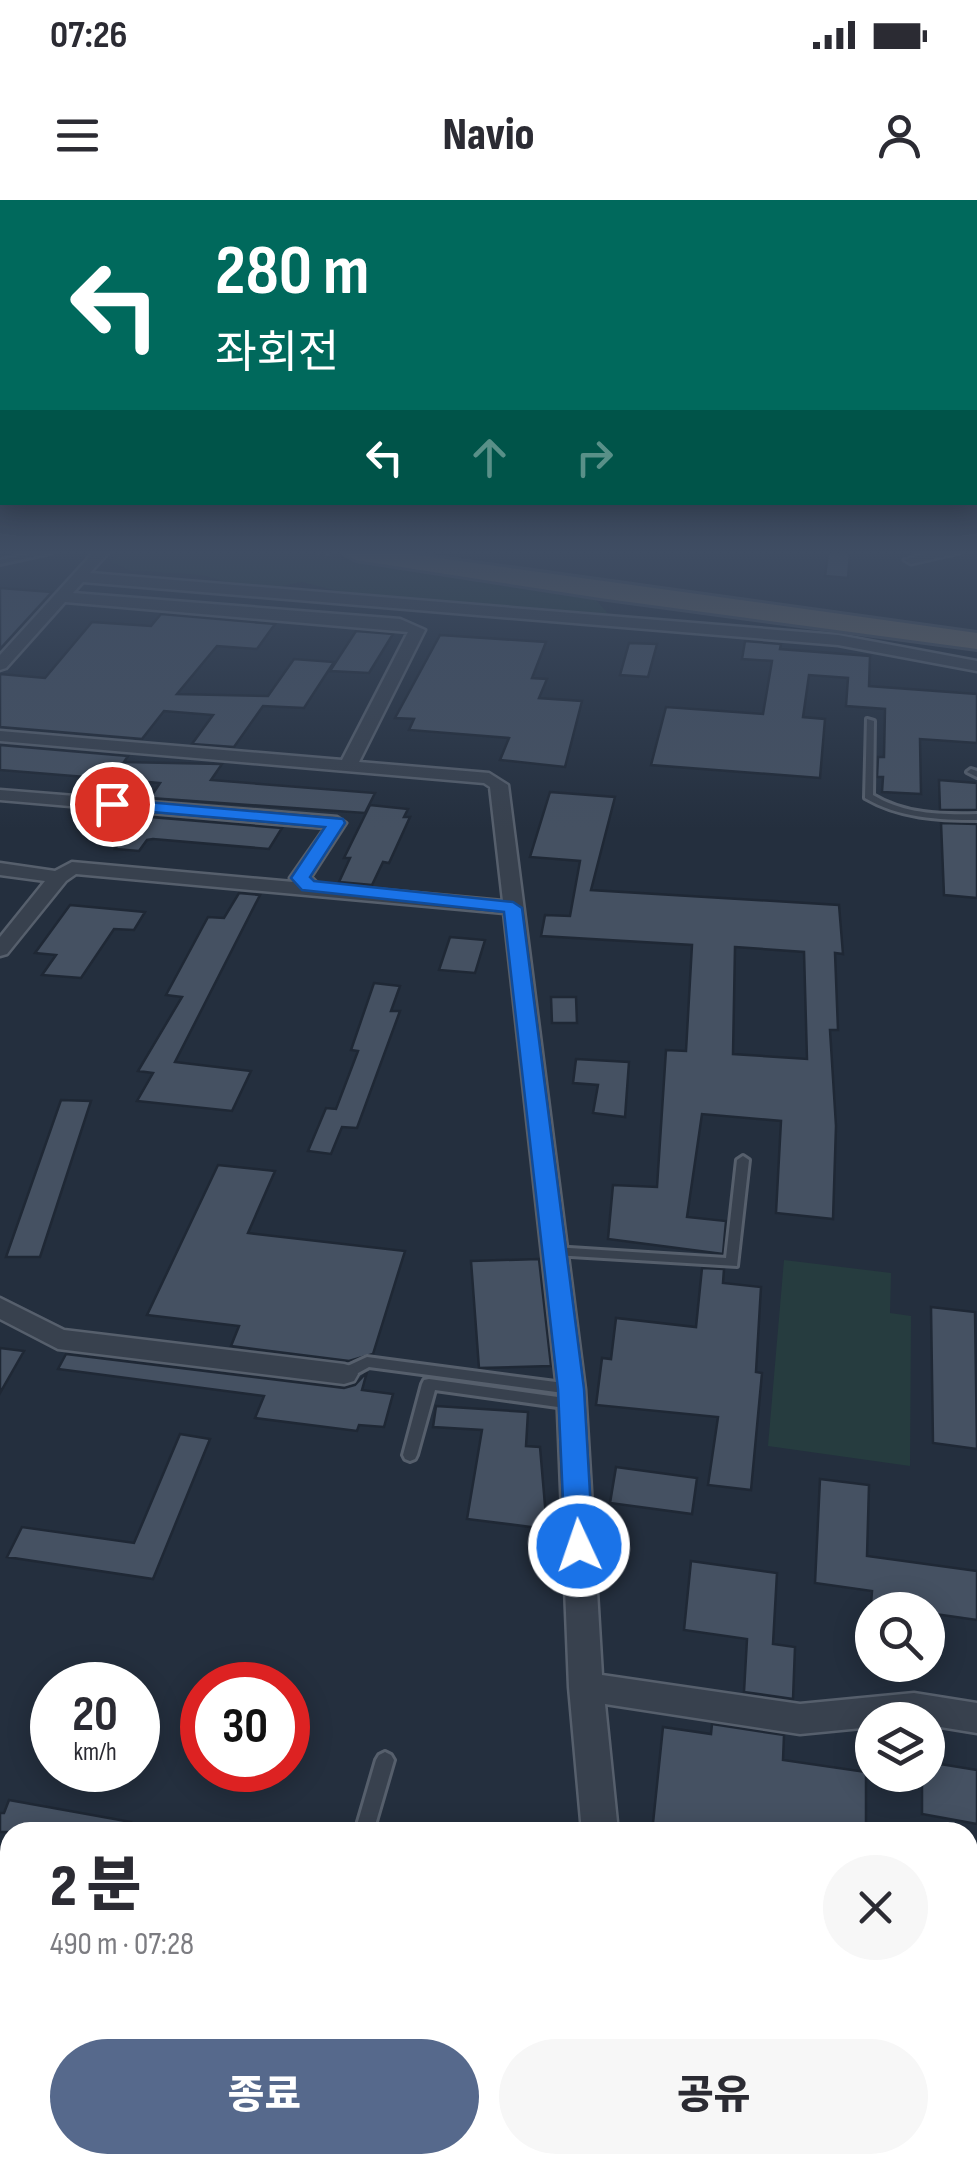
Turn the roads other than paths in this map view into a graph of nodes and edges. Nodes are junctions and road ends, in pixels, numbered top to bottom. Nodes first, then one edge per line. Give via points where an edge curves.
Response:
1 (18, 645) edge
2 (409, 645) edge
3 (893, 645) edge
4 (944, 645) edge
5 (977, 656) edge
6 (0, 665) edge
7 (977, 666) edge
8 (870, 720) dead end
9 (0, 736) edge
10 (348, 766) junction
11 (0, 795) edge
12 (977, 817) edge
13 (0, 870) edge
14 (58, 877) junction
15 (309, 886) junction
16 (513, 908) junction
17 (0, 950) edge
18 (743, 1160) dead end
19 (554, 1251) junction
20 (0, 1308) edge
21 (344, 1374) joint
22 (571, 1397) junction
23 (410, 1455) dead end
24 (586, 1687) junction
25 (977, 1718) edge
26 (385, 1760) dead end
27 (367, 1822) edge
28 (599, 1822) edge

1 - 6 street
2 - 10 street
3 - 7 street
4 - 5 highway
8 - 12 lane via 868,796 912,812
9 - 10 street
10 - 16 street via 489,778 499,785
11 - 15 street via 336,823 300,878
13 - 14 street
14 - 15 street via 72,868
14 - 17 street
15 - 16 street
16 - 19 street
18 - 19 lane via 732,1263
19 - 22 street
20 - 21 street via 58,1339
21 - 22 lane via 367,1362
22 - 23 lane via 429,1384
22 - 24 street
24 - 25 street via 800,1719 914,1708
24 - 28 street
26 - 27 lane

